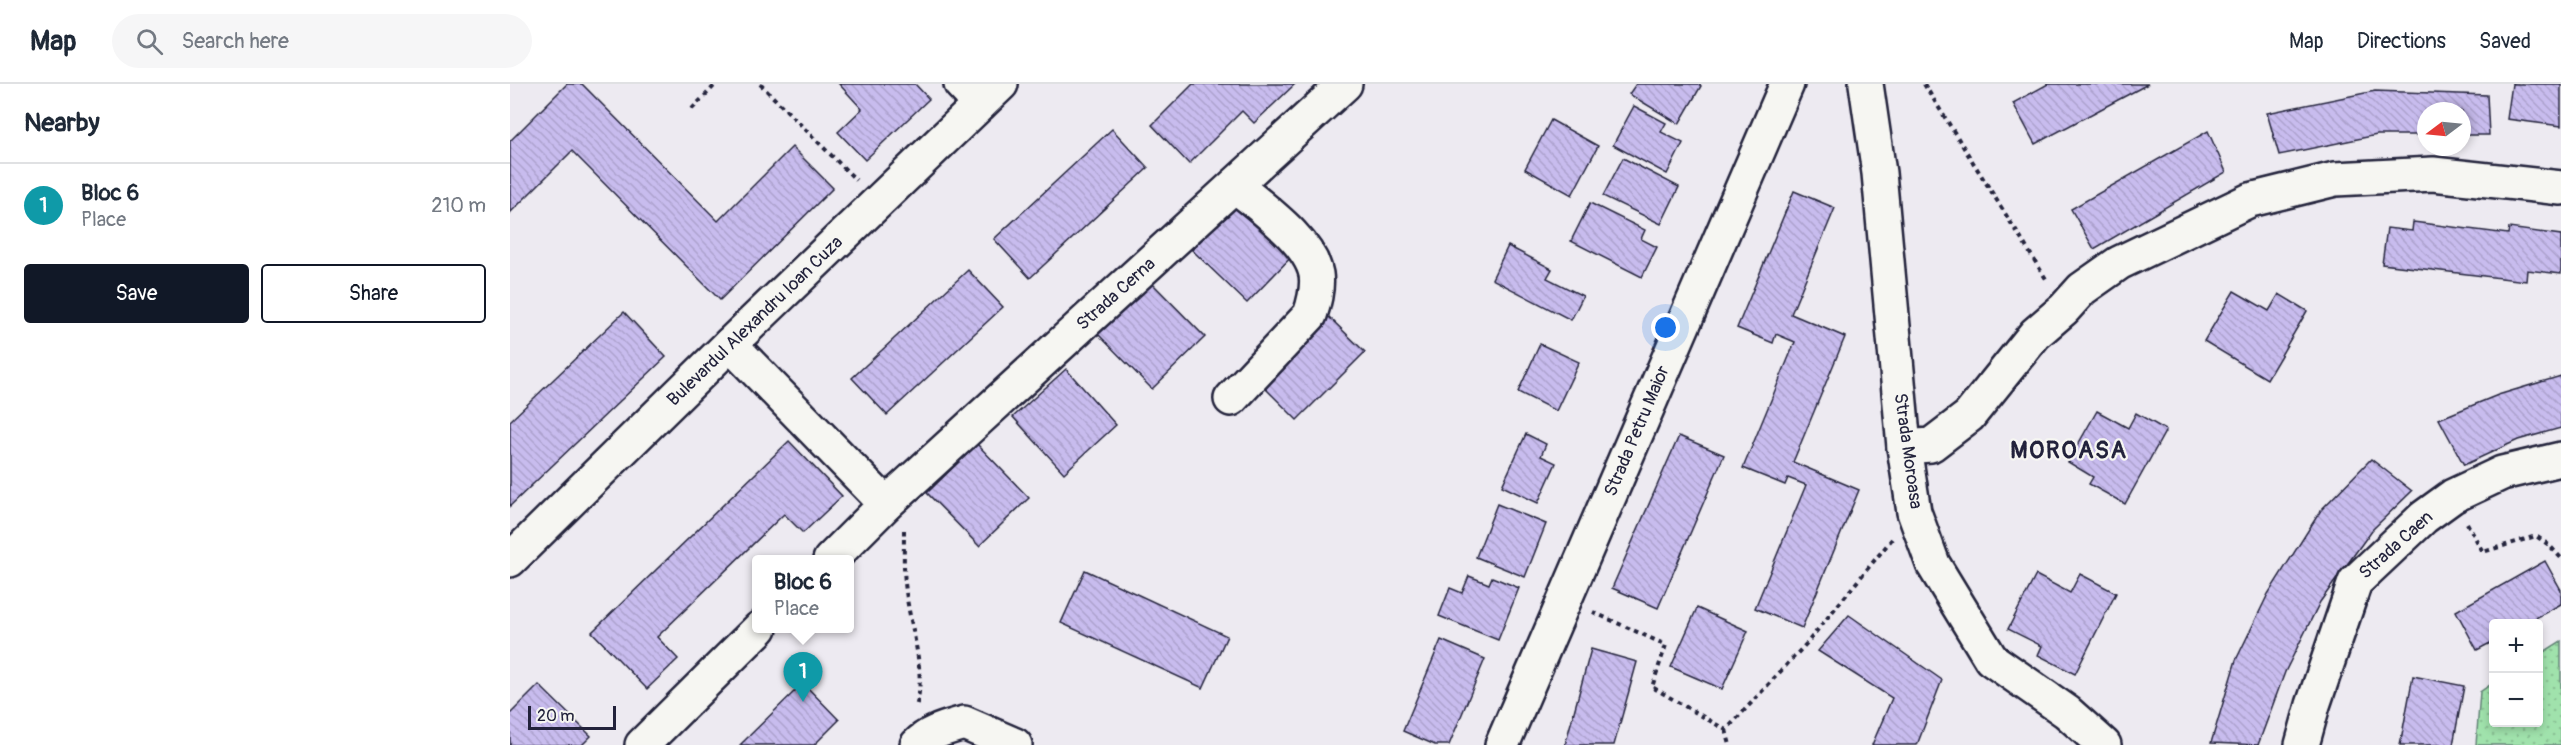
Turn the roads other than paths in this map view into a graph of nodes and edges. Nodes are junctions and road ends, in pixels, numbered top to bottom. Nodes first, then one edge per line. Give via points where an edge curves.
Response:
1 (1345, 84) edge
2 (1787, 84) edge
3 (1866, 84) edge
4 (981, 91) edge
5 (1235, 185) junction
6 (2561, 188) edge
7 (730, 344) junction
8 (1231, 399) dead end
9 (1904, 447) junction
10 (2561, 459) edge
11 (895, 514) junction
12 (837, 555) edge
13 (510, 561) edge
14 (755, 633) edge
15 (642, 745) edge
16 (917, 745) edge
17 (1015, 745) edge
18 (1502, 745) edge
19 (2104, 745) edge
20 (2302, 745) edge

1 - 5 street, Strada Cerna
2 - 18 street, Strada Petru Maior
3 - 9 street, Strada Moroasa via 1879,173
4 - 7 street, Bulevardul Alexandru Ioan Cuza via 878,202
5 - 8 street via 1299,242 1316,274 1310,315
5 - 11 street, Strada Cerna
6 - 9 street via 2433,174 2335,179 2250,200 2119,263 2035,334 1969,417 1931,446
7 - 11 street
7 - 13 street, Bulevardul Alexandru Ioan Cuza
9 - 19 street, Strada Moroasa via 1914,512 1933,564 1990,659 2067,712
10 - 20 street, Strada Caen via 2502,473 2453,496 2424,517 2355,582
11 - 12 street, Strada Cerna
14 - 15 street
16 - 17 street via 922,739 964,723

